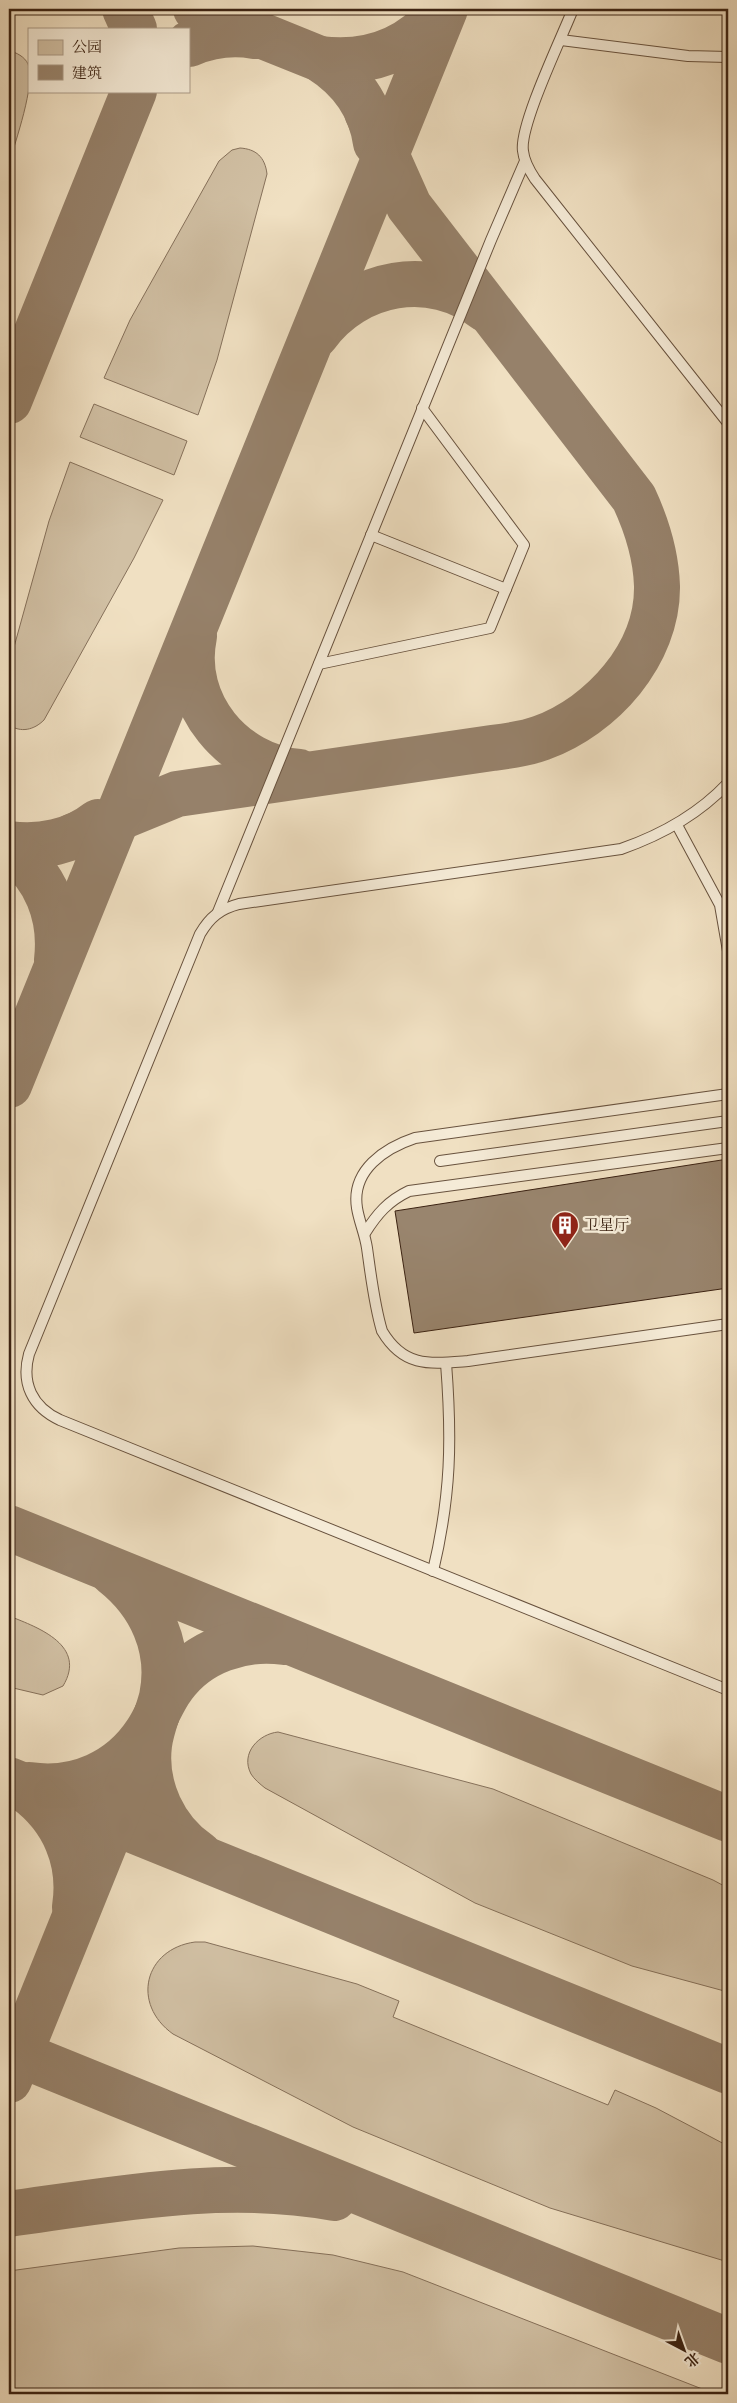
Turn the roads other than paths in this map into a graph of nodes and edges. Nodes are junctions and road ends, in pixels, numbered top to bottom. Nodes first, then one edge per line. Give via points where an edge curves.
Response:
1 (573, 9) edge
2 (560, 40) junction
3 (728, 57) edge
4 (525, 161) junction
5 (422, 408) junction
6 (728, 422) edge
7 (371, 535) junction
8 (506, 590) junction
9 (319, 664) junction
10 (728, 783) edge
11 (677, 825) junction
12 (218, 912) junction
13 (728, 951) edge
14 (728, 1094) edge
15 (728, 1121) edge
16 (728, 1148) edge
17 (440, 1161) dead end
18 (365, 1233) junction
19 (728, 1324) edge
20 (446, 1363) junction
21 (433, 1571) junction
22 (728, 1690) edge

1 - 2 lane
2 - 3 lane via 688,56
2 - 4 lane via 527,123 522,150
4 - 5 lane
4 - 6 lane via 535,179
5 - 7 lane
5 - 8 lane via 524,545
7 - 8 lane
7 - 9 lane
8 - 9 lane via 490,628
9 - 12 lane
10 - 11 lane
11 - 12 lane via 620,849 239,904
11 - 13 lane via 720,905
12 - 21 lane via 200,934 29,1354 27,1386 39,1406 49,1415
14 - 18 lane via 425,1137 400,1144 386,1151 364,1173 358,1188 356,1207
15 - 17 lane
16 - 18 lane via 409,1191 384,1207
18 - 20 lane via 378,1318 388,1341 408,1358 419,1362
19 - 20 lane
20 - 21 lane via 450,1480
21 - 22 lane

